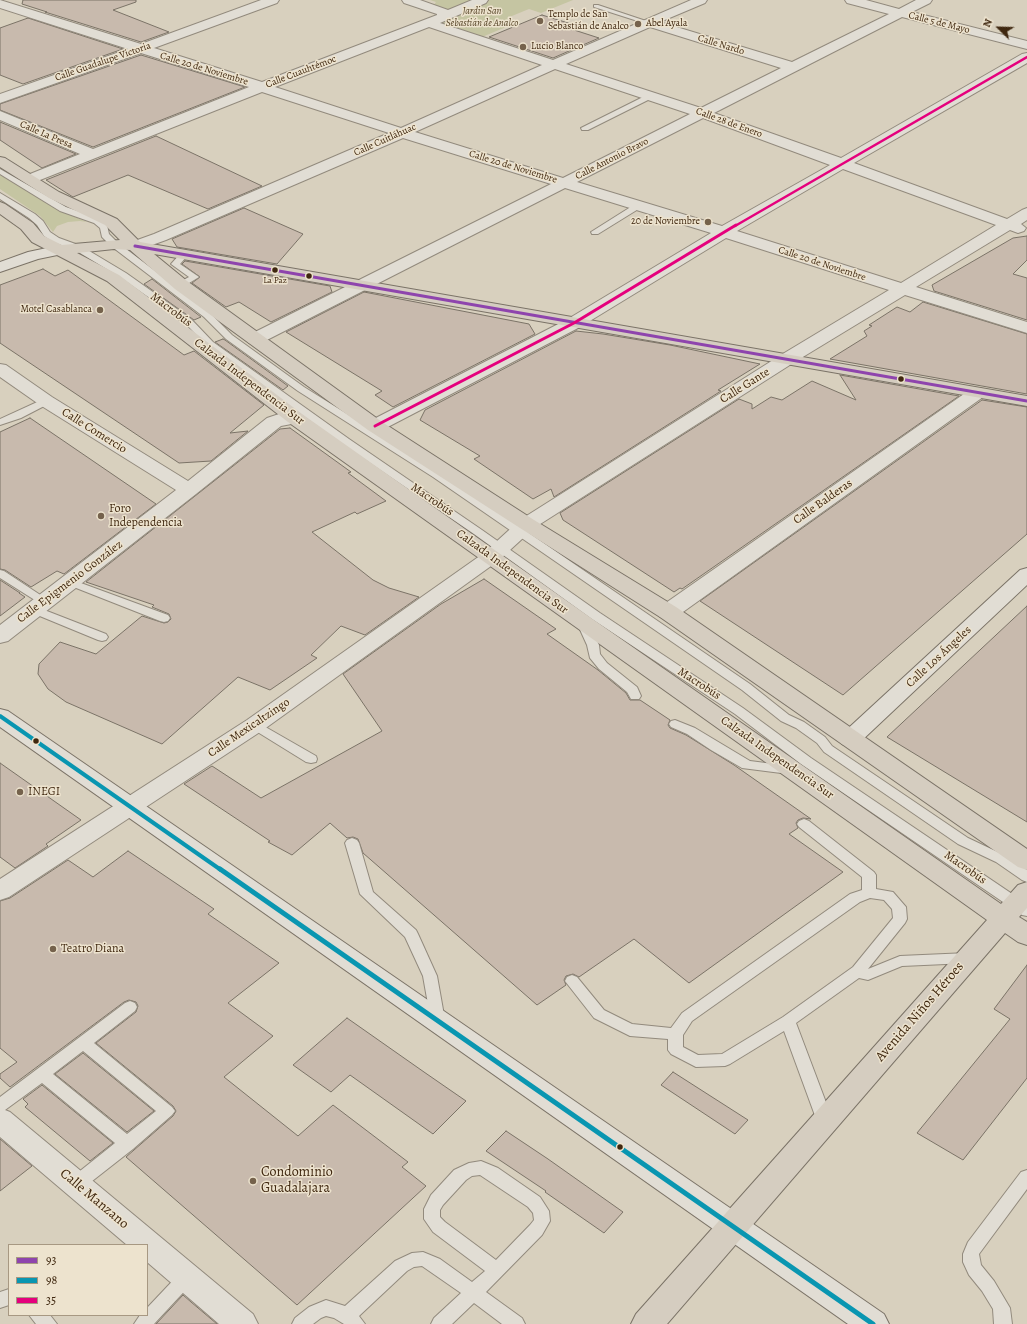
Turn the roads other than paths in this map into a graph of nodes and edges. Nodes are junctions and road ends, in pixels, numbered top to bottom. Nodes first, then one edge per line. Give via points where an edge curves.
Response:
1 (272, 0) edge
2 (408, 0) edge
3 (482, 0) edge
4 (701, 0) edge
5 (851, 0) edge
6 (926, 0) edge
7 (0, 4) edge
8 (596, 6) dead end
9 (901, 13) junction
10 (443, 16) junction
11 (428, 23) junction
12 (649, 23) junction
13 (1027, 45) edge
14 (140, 49) junction
15 (1027, 57) edge
16 (555, 64) junction
17 (793, 67) junction
18 (262, 87) junction
19 (652, 96) junction
20 (0, 98) edge
21 (702, 113) junction
22 (0, 115) edge
23 (585, 128) dead end
24 (402, 133) junction
25 (93, 154) junction
26 (0, 160) edge
27 (841, 164) junction
28 (0, 171) edge
29 (30, 179) junction
30 (564, 183) junction
31 (0, 195) edge
32 (637, 206) junction
33 (0, 207) edge
34 (1027, 213) edge
35 (0, 215) edge
36 (16, 218) junction
37 (1009, 224) junction
38 (1027, 231) edge
39 (595, 232) dead end
40 (724, 232) junction
41 (38, 239) junction
42 (114, 244) junction
43 (135, 246) junction
44 (69, 249) junction
45 (0, 252) edge
46 (180, 259) junction
47 (157, 266) junction
48 (0, 267) edge
49 (181, 285) junction
50 (361, 285) junction
51 (901, 289) junction
52 (574, 323) junction
53 (1027, 328) edge
54 (255, 339) junction
55 (787, 359) junction
56 (0, 369) edge
57 (977, 393) junction
58 (46, 401) junction
59 (1027, 401) edge
60 (295, 418) junction
61 (0, 422) edge
62 (376, 426) junction
63 (190, 490) junction
64 (523, 528) junction
65 (496, 553) junction
66 (0, 573) edge
67 (1027, 574) edge
68 (70, 582) junction
69 (39, 606) junction
70 (668, 612) junction
71 (164, 618) dead end
72 (582, 622) junction
73 (0, 636) edge
74 (102, 637) dead end
75 (635, 696) dead end
76 (0, 716) edge
77 (675, 724) dead end
78 (255, 725) junction
79 (850, 739) junction
80 (311, 759) dead end
81 (795, 770) junction
82 (129, 808) junction
83 (804, 824) dead end
84 (352, 843) dead end
85 (1027, 861) edge
86 (1027, 877) edge
87 (0, 891) edge
88 (869, 893) junction
89 (1018, 906) edge
90 (1027, 935) edge
91 (968, 958) junction
92 (858, 971) junction
93 (572, 981) dead end
94 (130, 1007) dead end
95 (788, 1021) junction
96 (438, 1022) junction
97 (675, 1034) junction
98 (82, 1043) junction
99 (42, 1074) junction
100 (0, 1106) edge
101 (0, 1120) edge
102 (825, 1121) junction
103 (127, 1144) junction
104 (1027, 1177) edge
105 (76, 1184) junction
106 (733, 1226) junction
107 (147, 1244) edge
108 (148, 1245) edge
109 (497, 1270) junction
110 (187, 1278) junction
111 (474, 1293) junction
112 (39, 1316) edge
113 (351, 1320) edge
114 (48, 1324) edge
115 (143, 1324) edge
116 (242, 1324) edge
117 (301, 1324) edge
118 (440, 1324) edge
119 (516, 1324) edge
120 (647, 1324) edge
121 (872, 1324) edge
122 (1003, 1324) edge

1 - 14 street, Calle Guadalupe Victoria
2 - 10 street via 440,11 444,13
3 - 10 street, Calle Cuauhtémoc
4 - 12 street, Calle Cuitláhuac
5 - 9 street, Calle 5 de Mayo
6 - 9 street, Calle Antonio Bravo
7 - 14 street, Calle 20 de Noviembre
8 - 12 lane
9 - 13 street, Calle 5 de Mayo
9 - 17 street, Calle Antonio Bravo
10 - 11 street, Calle Cuauhtémoc
11 - 16 street, Calle 28 de Enero
11 - 18 street, Calle Cuauhtémoc
12 - 16 street, Calle Cuitláhuac
12 - 17 street, Calle Nardo
14 - 18 street, Calle 20 de Noviembre
14 - 20 street, Calle Guadalupe Victoria
15 - 27 street
16 - 19 street, Calle 28 de Enero
16 - 24 street, Calle Cuitláhuac
17 - 21 street, Calle Antonio Bravo
18 - 24 street, Calle 20 de Noviembre
18 - 25 street, Calle Cuauhtémoc
19 - 21 street, Calle 28 de Enero
19 - 23 lane
21 - 27 street, Calle 28 de Enero
21 - 30 street, Calle Antonio Bravo
22 - 25 street, Calle La Presa
24 - 30 street, Calle 20 de Noviembre
24 - 43 street, Calle Cuitláhuac
25 - 29 street, Calle Cuauhtémoc
26 - 29 main road
27 - 37 street, Calle 28 de Enero
27 - 40 street
28 - 42 lane, Macrobús via 63,209 97,221 104,227 105,235
29 - 43 main road via 54,195 110,222
30 - 32 street, Calle 20 de Noviembre
30 - 50 street, Calle Antonio Bravo
31 - 44 lane, Macrobús via 32,216 47,234
32 - 39 lane
32 - 40 street, Calle 20 de Noviembre
33 - 36 main road, Calzada Independencia Sur
34 - 37 street, Calle Gante
35 - 36 street
36 - 41 main road, Calzada Independencia Sur via 34,232
37 - 38 street, Calle 28 de Enero
37 - 51 street, Calle Gante
40 - 51 street, Calle 20 de Noviembre
40 - 52 street
41 - 44 main road, Calzada Independencia Sur
41 - 45 street
42 - 43 main road, Calle Cuitláhuac
42 - 44 main road, Calle Cuitláhuac
42 - 64 lane, Macrobús via 207,315 228,337 283,376
43 - 46 main road
43 - 47 main road
44 - 48 street via 34,255
44 - 60 main road, Calzada Independencia Sur via 113,278
44 - 65 lane, Macrobús via 123,275 188,321 210,344 478,532
46 - 47 lane
46 - 49 lane via 195,277
46 - 50 main road
47 - 49 main road
49 - 54 main road
50 - 52 main road
50 - 54 street, Calle Antonio Bravo
51 - 53 street, Calle 20 de Noviembre
51 - 55 street, Calle Gante
52 - 55 main road
52 - 62 street
54 - 62 main road
55 - 57 main road
55 - 64 street, Calle Gante
56 - 58 street, Calle Comercio
57 - 59 main road
57 - 70 street, Calle Balderas
58 - 61 lane
58 - 63 street, Calle Comercio
60 - 63 street, Calle Epigmenio González via 274,422
60 - 65 main road, Calzada Independencia Sur
62 - 64 main road
63 - 68 street, Calle Epigmenio González
64 - 65 street, Calle Gante
64 - 70 main road
64 - 86 lane, Macrobús via 746,687 785,718 821,740 828,749 964,841 1001,859
65 - 72 main road, Calzada Independencia Sur
65 - 78 street, Calle Mexicaltzingo
65 - 89 lane, Macrobús via 739,711 806,761
66 - 69 lane
67 - 79 street, Calle Los Ángeles
68 - 69 street, Calle Epigmenio González
68 - 71 lane
69 - 73 street, Calle Epigmenio González
69 - 74 lane
70 - 79 main road
72 - 75 lane via 593,645 594,655 603,666 633,690
72 - 81 main road, Calzada Independencia Sur
76 - 82 street
77 - 81 lane via 747,765
78 - 80 lane
78 - 82 street, Calle Mexicaltzingo
79 - 85 main road
81 - 89 main road, Calzada Independencia Sur
82 - 87 street, Calle Mexicaltzingo
82 - 96 street
83 - 88 lane via 869,875
84 - 96 lane via 367,894 410,934 430,976
88 - 92 lane via 888,896 899,907 900,919
88 - 97 lane via 855,898 687,1017
89 - 90 main road, Calzada Independencia Sur
89 - 91 main road, Avenida Niños Héroes
91 - 92 lane via 900,961 868,975
91 - 102 main road, Avenida Niños Héroes
92 - 95 lane
93 - 97 lane via 599,1014 630,1030
94 - 98 lane
95 - 97 lane via 725,1060 696,1061 676,1050
95 - 102 lane
96 - 106 street
98 - 99 lane
98 - 103 lane via 167,1111
99 - 100 lane
99 - 103 lane
101 - 105 street, Calle Manzano
102 - 106 main road, Avenida Niños Héroes
103 - 105 lane
104 - 122 lane via 971,1254 975,1270 1001,1308
105 - 107 street, Calle Manzano
106 - 120 main road, Avenida Niños Héroes
106 - 121 street
108 - 110 street, Calle Manzano
109 - 109 lane via 536,1230 542,1221 541,1211 534,1202 492,1172 481,1168 470,1170 460,1175 436,1200 432,1209 432,1219 438,1227
109 - 111 lane
110 - 115 lane
110 - 116 street, Calle Manzano
111 - 113 lane via 434,1264 423,1259 412,1260 401,1266
111 - 118 lane
111 - 119 lane
112 - 114 lane
113 - 117 lane via 338,1311 326,1308 316,1312

